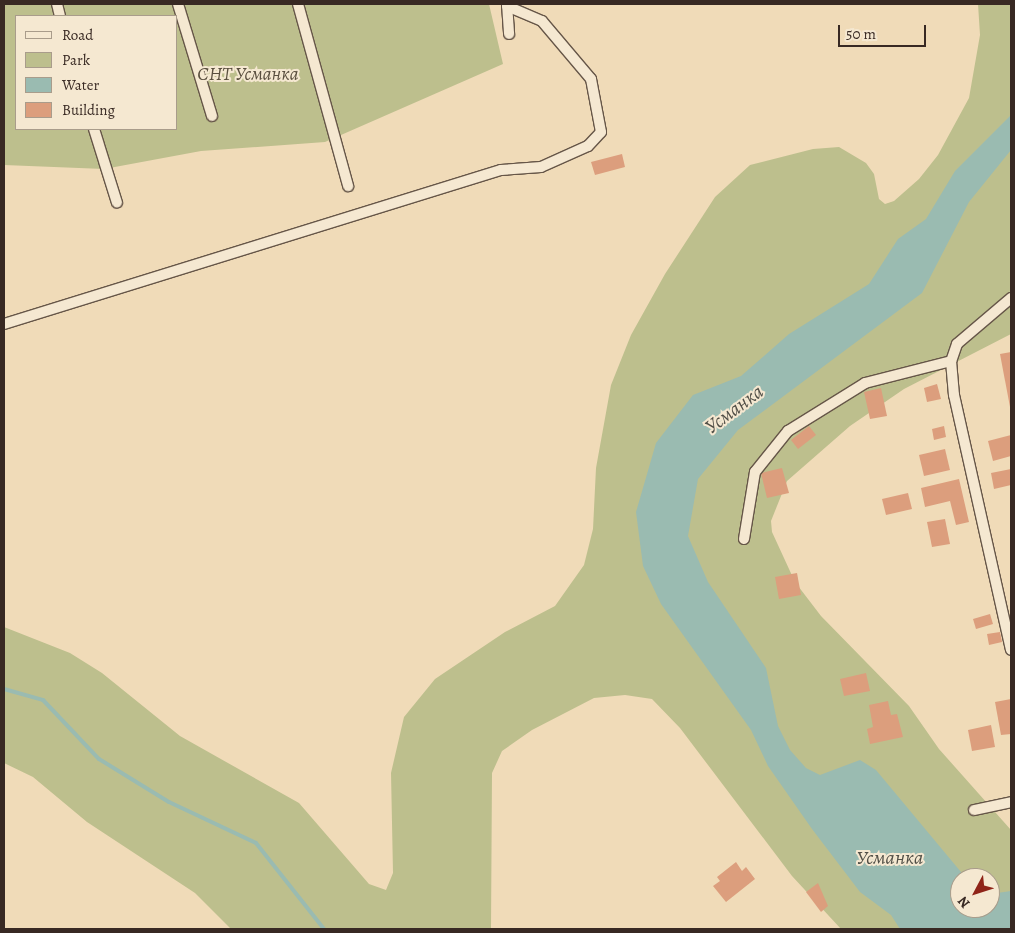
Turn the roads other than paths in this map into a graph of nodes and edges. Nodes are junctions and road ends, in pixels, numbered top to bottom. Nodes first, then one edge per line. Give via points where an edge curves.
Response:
1 (178, 4) edge
2 (298, 4) edge
3 (507, 5) edge
4 (509, 34) dead end
5 (212, 116) dead end
6 (94, 130) edge
7 (348, 186) dead end
8 (117, 203) dead end
9 (1011, 298) edge
10 (4, 324) edge
11 (951, 361) junction
12 (744, 539) dead end
13 (1011, 650) edge
14 (1011, 802) edge
15 (974, 810) dead end

1 - 5 street
2 - 7 street
3 - 4 street
3 - 10 street via 542,21 591,79 601,132 588,146 542,167 501,170
6 - 8 street
9 - 11 street via 957,344
11 - 12 street via 865,383 788,431 754,472
11 - 13 street via 954,395
14 - 15 street

